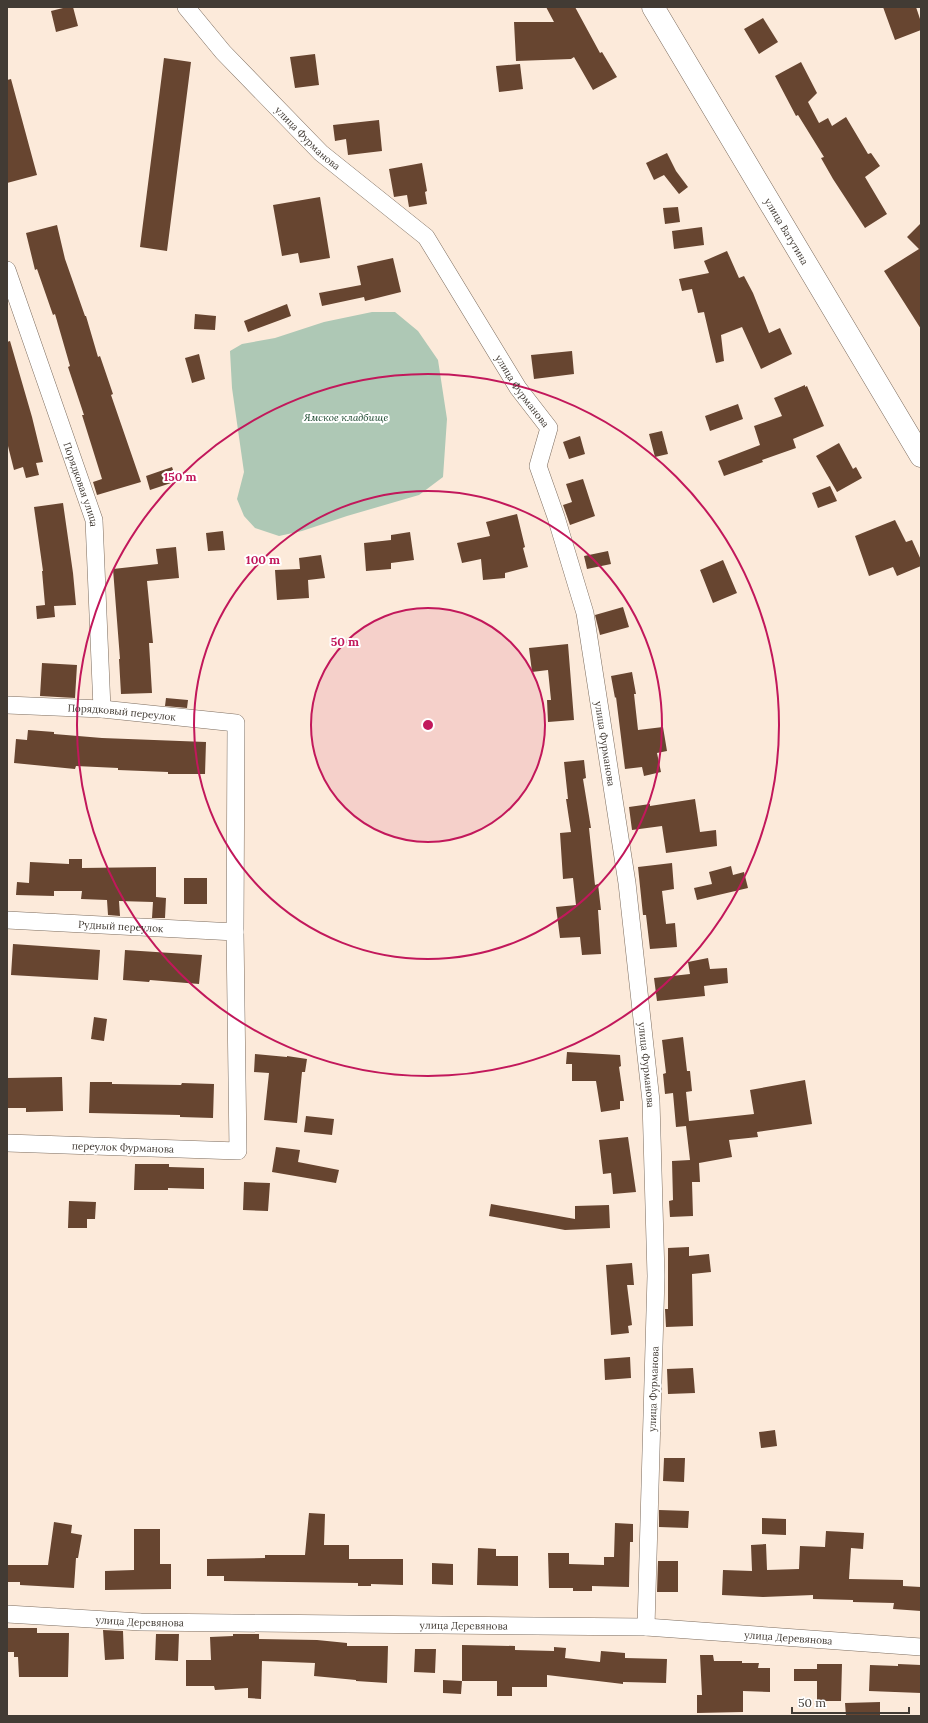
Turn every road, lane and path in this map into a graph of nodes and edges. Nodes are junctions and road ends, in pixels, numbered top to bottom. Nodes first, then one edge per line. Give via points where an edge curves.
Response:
1 (186, 7) edge
2 (653, 7) edge
3 (7, 270) edge
4 (921, 456) edge
5 (7, 705) edge
6 (102, 709) junction
7 (7, 920) edge
8 (235, 932) junction
9 (7, 1143) edge
10 (7, 1614) edge
11 (646, 1627) junction
12 (921, 1647) edge

1 - 11 street, улица Фурманова via 224,52 321,153 426,238 518,388 549,428 538,466 586,613 627,883 651,1101 656,1276
2 - 4 main road, улица Ватутина
3 - 6 street, Порядковая улица via 94,520
5 - 6 street, Порядковый переулок
6 - 8 street, Порядковый переулок via 236,723
7 - 8 street, Рудный переулок
8 - 9 street, переулок Фурманова via 238,1151
10 - 11 street, улица Деревянова via 141,1622
11 - 12 street, улица Деревянова

